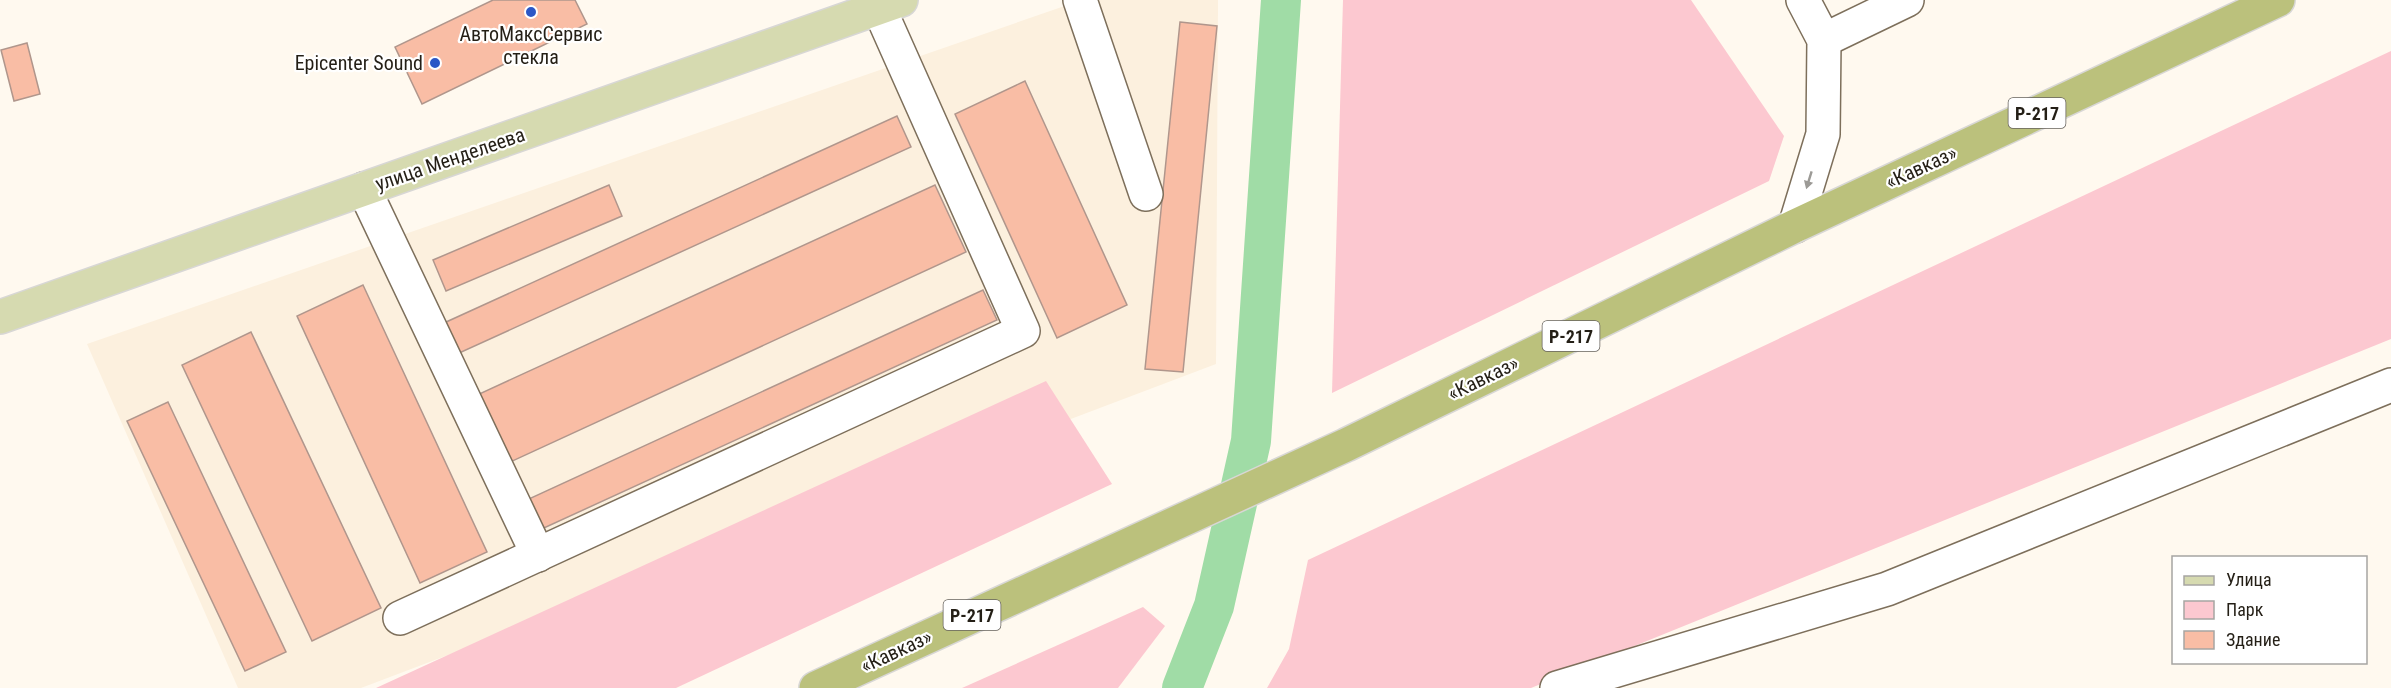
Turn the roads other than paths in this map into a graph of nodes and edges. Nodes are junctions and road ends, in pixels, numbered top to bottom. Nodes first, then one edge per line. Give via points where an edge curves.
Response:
1 (1080, 0) edge
2 (1803, 0) edge
3 (1907, 0) edge
4 (2278, 0) edge
5 (890, 4) edge
6 (1824, 40) junction
7 (364, 189) junction
8 (1146, 194) dead end
9 (1796, 226) junction
10 (0, 317) edge
11 (2391, 385) edge
12 (538, 555) junction
13 (400, 618) dead end
14 (816, 688) edge
15 (1557, 688) edge

1 - 8 lane
2 - 6 lane
3 - 6 lane
4 - 9 highway, «Кавказ» / Р-217
5 - 7 main road, улица Менделеева
5 - 12 lane via 1023,331
6 -> 9 lane via 1823,134
7 - 10 main road, улица Менделеева
7 - 12 lane
9 - 14 highway, «Кавказ» / Р-217 via 1346,445
11 - 15 lane via 1887,589
12 - 13 lane

